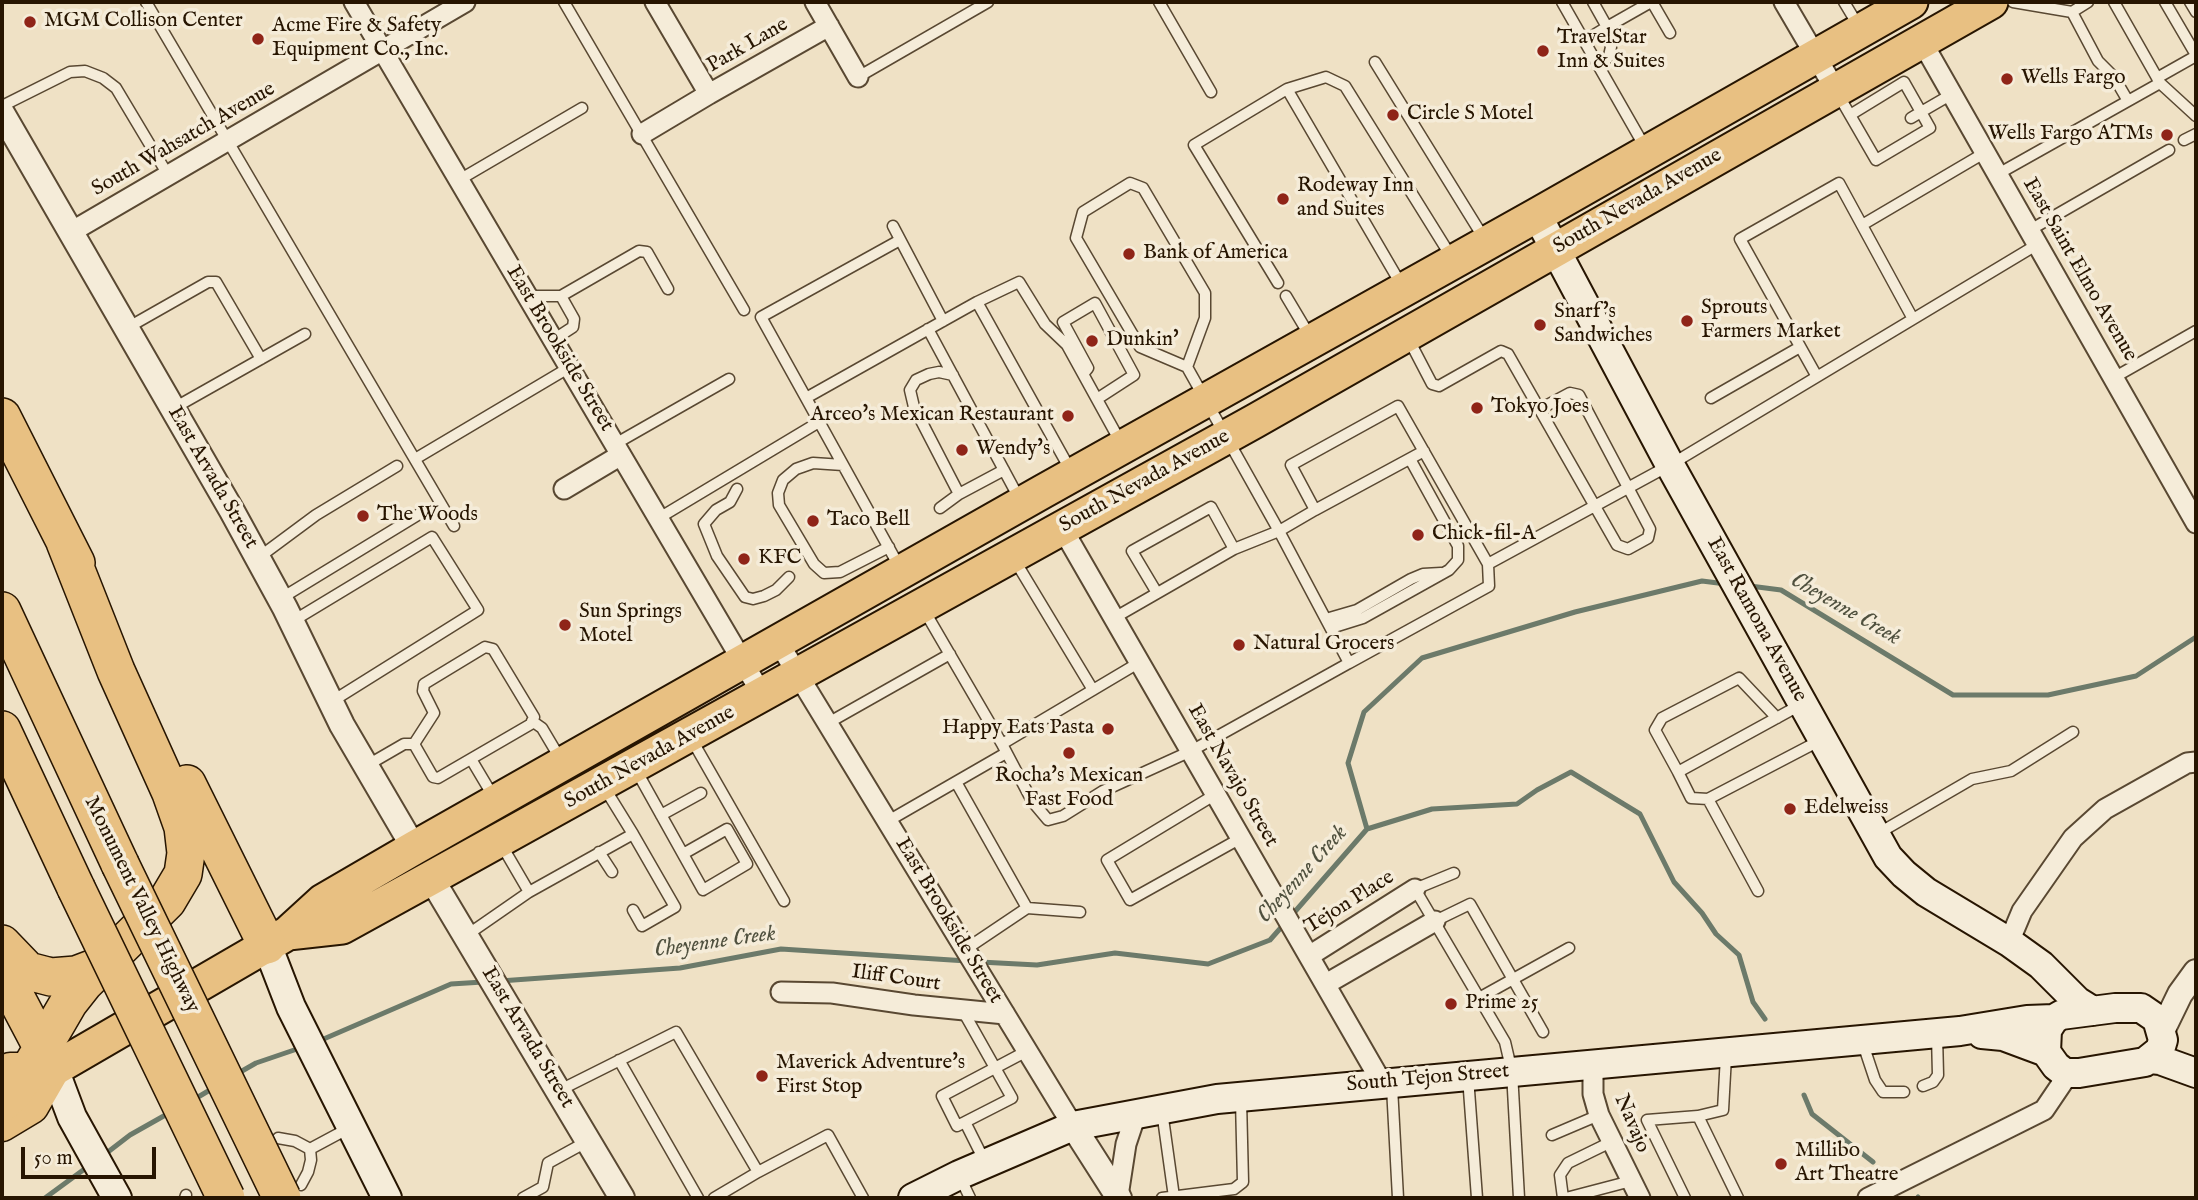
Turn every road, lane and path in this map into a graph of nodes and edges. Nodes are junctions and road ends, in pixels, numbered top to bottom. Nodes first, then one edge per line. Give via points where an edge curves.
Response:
1 (146, 2) edge
2 (354, 2) edge
3 (465, 2) edge
4 (565, 2) edge
5 (655, 2) edge
6 (815, 2) edge
7 (988, 2) edge
8 (1159, 2) edge
9 (1562, 2) edge
10 (1592, 2) edge
11 (1651, 2) edge
12 (1784, 2) edge
13 (1844, 2) edge
14 (1910, 2) edge
15 (1938, 2) edge
16 (1991, 2) edge
17 (2013, 2) edge
18 (2088, 2) edge
19 (2114, 2) edge
20 (2165, 2) edge
21 (2190, 2) edge
22 (2072, 12) junction
23 (2196, 12) edge
24 (829, 26) junction
25 (1607, 27) junction
26 (1861, 30) junction
27 (1670, 33) dead end
28 (1921, 40) junction
29 (1584, 41) junction
30 (382, 50) junction
31 (1816, 56) junction
32 (2196, 56) edge
33 (1375, 62) dead end
34 (1600, 68) junction
35 (858, 77) joint
36 (2159, 80) junction
37 (1287, 89) junction
38 (1212, 92) dead end
39 (709, 94) junction
40 (1952, 94) junction
41 (2128, 101) junction
42 (1842, 102) junction
43 (2, 106) edge
44 (582, 107) dead end
45 (1922, 112) junction
46 (2, 113) edge
47 (2196, 116) edge
48 (1911, 118) dead end
49 (642, 134) junction
50 (2196, 134) edge
51 (1878, 138) dead end
52 (2184, 140) dead end
53 (227, 141) junction
54 (1867, 145) junction
55 (2169, 150) dead end
56 (1648, 152) junction
57 (1986, 152) junction
58 (1998, 174) junction
59 (168, 175) junction
60 (459, 180) junction
61 (1537, 215) junction
62 (1863, 225) junction
63 (893, 226) dead end
64 (71, 232) junction
65 (2034, 237) junction
66 (900, 240) junction
67 (1487, 243) junction
68 (1555, 250) junction
69 (1454, 262) junction
70 (1278, 283) dead end
71 (668, 289) dead end
72 (1404, 289) junction
73 (528, 296) junction
74 (561, 296) junction
75 (1286, 296) dead end
76 (977, 302) junction
77 (744, 310) dead end
78 (1913, 318) junction
79 (943, 321) junction
80 (127, 328) junction
81 (928, 329) junction
82 (2196, 331) edge
83 (305, 334) dead end
84 (1406, 335) junction
85 (553, 340) junction
86 (1313, 341) junction
87 (1800, 346) junction
88 (261, 359) junction
89 (570, 367) junction
90 (1186, 367) junction
91 (1083, 374) junction
92 (953, 375) junction
93 (1816, 375) junction
94 (2115, 377) junction
95 (729, 379) dead end
96 (806, 398) junction
97 (1711, 398) dead end
98 (1097, 399) junction
99 (1205, 401) junction
100 (173, 408) junction
101 (1541, 410) junction
102 (2, 417) edge
103 (819, 422) junction
104 (1225, 437) junction
105 (1127, 444) junction
106 (618, 449) junction
107 (1424, 451) junction
108 (415, 459) junction
109 (1410, 459) junction
110 (843, 465) junction
111 (1670, 465) junction
112 (397, 466) dead end
113 (1004, 470) junction
114 (1073, 475) junction
115 (1629, 488) junction
116 (565, 489) dead end
117 (737, 489) dead end
118 (959, 494) junction
119 (1022, 503) junction
120 (1596, 506) junction
121 (940, 508) dead end
122 (1315, 510) junction
123 (421, 513) dead end
124 (659, 518) junction
125 (2196, 523) edge
126 (454, 526) dead end
127 (1062, 528) junction
128 (1279, 531) junction
129 (65, 542) junction
130 (1234, 549) junction
131 (1012, 556) junction
132 (258, 558) junction
133 (896, 559) junction
134 (1488, 564) junction
135 (789, 577) dead end
136 (1157, 593) junction
137 (936, 598) junction
138 (280, 599) junction
139 (2, 611) edge
140 (1114, 618) junction
141 (291, 622) junction
142 (1328, 624) junction
143 (778, 642) junction
144 (950, 654) junction
145 (744, 662) junction
146 (1140, 662) junction
147 (1349, 663) junction
148 (799, 676) junction
149 (1093, 690) junction
150 (763, 696) junction
151 (331, 702) junction
152 (1803, 704) junction
153 (1777, 718) junction
154 (532, 722) junction
155 (828, 723) junction
156 (2, 730) edge
157 (2073, 732) dead end
158 (690, 737) junction
159 (1822, 739) junction
160 (414, 744) junction
161 (1004, 748) junction
162 (1191, 751) junction
163 (471, 759) junction
164 (2196, 762) edge
165 (563, 764) junction
166 (366, 766) junction
167 (634, 766) junction
168 (1678, 772) junction
169 (956, 782) junction
170 (602, 784) junction
171 (701, 793) dead end
172 (1216, 794) junction
173 (1708, 799) junction
174 (497, 802) junction
175 (661, 815) junction
176 (888, 821) junction
177 (633, 834) junction
178 (1875, 835) junction
179 (1241, 838) junction
180 (499, 841) junction
181 (414, 848) junction
182 (600, 852) junction
183 (683, 854) junction
184 (612, 872) dead end
185 (1454, 873) dead end
186 (432, 878) junction
187 (1415, 889) junction
188 (1758, 891) dead end
189 (529, 892) junction
190 (784, 901) dead end
191 (1027, 908) junction
192 (633, 910) dead end
193 (1080, 912) dead end
194 (1435, 921) junction
195 (278, 939) junction
196 (2008, 942) junction
197 (963, 943) junction
198 (2, 944) edge
199 (472, 945) junction
200 (1569, 948) dead end
201 (1309, 956) junction
202 (106, 963) junction
203 (2041, 965) junction
204 (2, 971) edge
205 (2196, 972) edge
206 (1513, 979) junction
207 (1326, 984) junction
208 (781, 992) dead end
209 (2180, 994) junction
210 (1479, 998) junction
211 (2141, 1008) junction
212 (963, 1010) junction
213 (2093, 1011) junction
214 (1005, 1014) junction
215 (2056, 1018) junction
216 (1543, 1032) dead end
217 (1948, 1032) junction
218 (1862, 1040) junction
219 (2159, 1043) junction
220 (1027, 1051) junction
221 (1726, 1052) junction
222 (2046, 1052) junction
223 (619, 1060) junction
224 (1593, 1065) junction
225 (2196, 1067) edge
226 (995, 1068) junction
227 (1512, 1072) junction
228 (2196, 1073) edge
229 (1468, 1076) junction
230 (1387, 1083) junction
231 (2063, 1083) junction
232 (1923, 1086) dead end
233 (20, 1088) edge
234 (559, 1090) junction
235 (1904, 1092) dead end
236 (1241, 1096) junction
237 (1149, 1111) junction
238 (1599, 1115) junction
239 (1698, 1116) junction
240 (965, 1122) junction
241 (1073, 1126) junction
242 (351, 1127) junction
243 (1552, 1135) dead end
244 (278, 1139) dead end
245 (588, 1141) junction
246 (1611, 1142) junction
247 (310, 1149) junction
248 (985, 1163) junction
249 (758, 1172) junction
250 (965, 1187) edge
251 (1635, 1189) edge
252 (291, 1191) edge
253 (382, 1194) edge
254 (116, 1197) edge
255 (1119, 1197) edge
256 (1174, 1197) edge
257 (226, 1198) edge
258 (523, 1198) edge
259 (622, 1198) edge
260 (698, 1198) edge
261 (714, 1198) edge
262 (863, 1198) edge
263 (913, 1198) edge
264 (1163, 1198) edge
265 (1398, 1198) edge
266 (1477, 1198) edge
267 (1519, 1198) edge
268 (1564, 1198) edge
269 (1685, 1198) edge
270 (1738, 1198) edge
271 (1868, 1198) edge

1 - 53 lane
2 - 30 street, East Brookside Street
3 - 30 street, South Wahsatch Avenue
4 - 49 lane
5 - 39 street, Park Lane
6 - 24 street
7 - 35 lane
8 - 38 lane
9 - 29 lane
10 - 25 lane
11 - 25 lane
11 - 27 lane
12 - 31 street
13 - 26 lane
14 - 26 highway, South Nevada Avenue
15 - 28 highway via 1923,18
16 - 28 highway, South Nevada Avenue
17 - 22 lane
18 - 22 lane
19 - 36 lane
20 - 32 lane
21 - 23 lane
22 - 41 lane via 2098,61
24 - 35 street
24 - 39 street, Park Lane
25 - 29 lane
25 - 34 lane via 1611,47
26 - 31 highway, South Nevada Avenue
28 - 40 street, East Saint Elmo Avenue
28 - 42 highway, South Nevada Avenue
29 - 34 lane
30 - 53 street, South Wahsatch Avenue
30 - 60 street, East Brookside Street
31 - 42 street
31 - 56 highway, South Nevada Avenue
32 - 36 lane
33 - 67 lane
34 - 56 lane
36 - 41 lane
36 - 47 lane
37 - 69 lane via 1326,78 1345,86
37 - 70 lane via 1194,145
37 - 72 lane
39 - 49 street
40 - 45 lane
40 - 57 street, East Saint Elmo Avenue
41 - 58 lane
42 - 45 lane via 1904,82
42 - 54 lane
42 - 68 highway, South Nevada Avenue
43 - 59 lane via 69,72 85,71 103,78 116,88
44 - 60 lane
45 - 48 lane
45 - 54 lane via 1930,128 1876,160
46 - 64 street, East Arvada Street
49 - 77 lane
50 - 52 lane
51 - 54 lane
53 - 59 street, South Wahsatch Avenue
53 - 108 lane
55 - 65 lane
56 - 61 highway, South Nevada Avenue
57 - 58 street, East Saint Elmo Avenue
57 - 62 lane
58 - 65 street, East Saint Elmo Avenue
59 - 64 street, South Wahsatch Avenue
60 - 73 street, East Brookside Street
61 - 67 highway, South Nevada Avenue
61 - 68 main road, East Ramona Avenue
62 - 78 lane
62 - 87 lane via 1839,183 1740,239
63 - 66 lane
64 - 80 street, East Arvada Street
65 - 78 lane
65 - 94 street, East Saint Elmo Avenue
66 - 79 lane
66 - 96 lane via 761,317
67 - 69 highway, South Nevada Avenue
68 - 84 highway, South Nevada Avenue
68 - 111 main road, East Ramona Avenue
69 - 72 highway, South Nevada Avenue
71 - 74 lane via 647,252 639,251
72 - 86 highway, South Nevada Avenue
73 - 74 lane
73 - 85 street, East Brookside Street
74 - 85 lane via 574,319 573,327
75 - 86 lane
76 - 79 lane
76 - 91 lane via 1019,282
76 - 114 lane
78 - 93 lane
79 - 81 lane
80 - 88 lane via 208,282 216,282
80 - 100 street, East Arvada Street
81 - 92 lane
81 - 96 lane
82 - 94 lane
83 - 88 lane
84 - 101 lane via 1432,384 1438,386 1501,351 1508,354
84 - 104 highway, South Nevada Avenue
85 - 89 street, East Brookside Street
86 - 99 highway, South Nevada Avenue
87 - 93 lane
87 - 97 lane
88 - 100 lane
89 - 106 street, East Brookside Street
89 - 108 lane
90 - 90 lane via 1205,318 1205,293 1143,188 1130,183 1083,212 1076,238 1140,347
90 - 99 lane
91 - 98 lane
91 - 98 lane via 1088,368 1063,322 1095,303 1134,375
92 - 113 lane
92 - 118 lane via 929,374 916,380 911,390 914,407
93 - 111 lane
94 - 125 street, East Saint Elmo Avenue
95 - 106 lane
96 - 103 lane
98 - 105 lane
99 - 104 lane
99 - 105 highway, South Nevada Avenue
100 - 132 street, East Arvada Street
101 - 115 lane via 1570,393 1579,396
101 - 120 lane
102 - 129 highway
103 - 110 lane
103 - 124 lane
104 - 127 highway, South Nevada Avenue
104 - 128 lane
105 - 114 highway, South Nevada Avenue
105 - 127 highway via 1111,475 1076,494
106 - 116 street
106 - 124 street, East Brookside Street
107 - 109 lane
107 - 122 lane via 1398,406 1291,465
107 - 134 lane
108 - 126 lane
109 - 122 lane
109 - 142 lane via 1458,546 1458,560 1443,573 1411,579
110 - 133 lane
110 - 133 lane via 813,463 796,469 783,480 779,505 824,573
111 - 115 lane
111 - 152 main road, East Ramona Avenue
112 - 132 lane via 316,515
113 - 118 lane
113 - 119 lane
114 - 119 highway, South Nevada Avenue
115 - 120 lane
115 - 120 lane via 1650,529 1648,538 1629,549 1617,545
117 - 135 lane via 730,502 704,524 718,556 745,597 764,596
118 - 121 lane
119 - 133 highway, South Nevada Avenue
119 - 137 highway via 1028,518 1021,528 962,562
120 - 134 lane
122 - 128 lane
123 - 138 lane
124 - 145 street, East Brookside Street
127 - 131 highway, South Nevada Avenue
127 - 140 street, East Navajo Street
128 - 130 lane
128 - 142 lane
129 - 195 highway
129 - 202 highway via 171,793 186,853 183,874 167,901
130 - 136 lane
130 - 136 lane via 1210,507 1132,551
131 - 137 highway, South Nevada Avenue
131 - 149 lane
132 - 138 street, East Arvada Street
133 - 143 highway, South Nevada Avenue
134 - 147 lane via 1489,586
136 - 140 lane
137 - 144 lane
137 - 148 highway, South Nevada Avenue
138 - 141 street, East Arvada Street
139 - 252 highway, Monument Valley Highway, bridge via 120,864
140 - 146 street, East Navajo Street
141 - 151 street, East Arvada Street
141 - 151 lane via 432,537 478,610
142 - 147 lane
143 - 145 highway, South Nevada Avenue
143 - 148 street, East Brookside Street
144 - 155 lane
144 - 161 lane
145 - 150 street, East Brookside Street
145 - 165 highway, South Nevada Avenue
146 - 149 lane
146 - 162 street, East Navajo Street
147 - 162 lane
148 - 150 highway, South Nevada Avenue
148 - 155 street, East Brookside Street
149 - 161 lane
150 - 158 highway, South Nevada Avenue
151 - 166 street, East Arvada Street
152 - 153 lane
152 - 159 main road, East Ramona Avenue
153 - 168 lane
153 - 168 lane via 1739,678 1662,718 1655,730
154 - 160 lane via 534,717 493,649 485,647 424,684 434,713
154 - 163 lane
154 - 165 lane via 542,728
155 - 176 street, East Brookside Street
156 - 257 highway, bridge
157 - 178 lane via 2011,771 1972,779
158 - 167 highway, South Nevada Avenue
158 - 190 lane
159 - 173 lane
159 - 178 main road, East Ramona Avenue
160 - 163 lane via 433,777
160 - 166 lane via 404,744
161 - 162 lane via 1032,801 1048,820
161 - 169 lane
162 - 172 street, East Navajo Street
163 - 174 lane
164 - 196 street via 2105,809 2073,838 2022,911
165 - 174 highway, South Nevada Avenue
166 - 181 street, East Arvada Street
167 - 170 highway, South Nevada Avenue
167 - 175 lane
168 - 173 lane via 1691,798
169 - 176 lane
169 - 191 lane
170 - 177 lane
170 - 180 highway, South Nevada Avenue
171 - 175 lane
172 - 179 street, East Navajo Street
172 - 179 lane via 1107,860 1130,900
173 - 188 lane
174 - 181 highway, South Nevada Avenue
175 - 183 lane
176 - 197 street, East Brookside Street
177 - 182 lane
177 - 192 lane via 675,907 642,926
178 - 196 main road, East Ramona Avenue via 1888,857 1926,892
179 - 201 street, East Navajo Street
180 - 186 highway, South Nevada Avenue
180 - 189 lane
181 - 195 highway, South Nevada Avenue via 323,901
182 - 184 lane
182 - 189 lane
183 - 183 lane via 703,890 747,864 727,829
185 - 187 lane
186 - 195 highway, South Nevada Avenue via 342,927
186 - 199 street, East Arvada Street
187 - 194 lane
187 - 201 street, Tejon Place
189 - 199 lane
191 - 193 lane
191 - 197 lane
194 - 206 lane via 1470,904
194 - 207 street
194 - 210 lane
195 - 233 highway, South Nevada Avenue
195 - 242 main road via 291,1007
196 - 203 main road, East Ramona Avenue
197 - 214 street, East Brookside Street
198 - 202 highway via 28,971 51,977 76,975
199 - 234 street, East Arvada Street
200 - 206 lane
201 - 207 street, East Navajo Street
202 - 233 highway via 72,999
203 - 213 main road, East Ramona Avenue
203 - 215 main road via 2054,998
204 - 233 highway
205 - 209 street
206 - 210 lane
206 - 216 lane
207 - 230 street, East Navajo Street
208 - 212 street, Iliff Court via 832,993
209 - 211 street
209 - 219 street
210 - 227 lane via 1505,1042
211 - 213 main road
211 - 219 main road via 2157,1019
212 - 214 street, Iliff Court
212 - 226 lane
213 - 215 main road
214 - 220 street, East Brookside Street
215 - 217 main road
215 - 222 main road via 2047,1030
217 - 218 main road, South Tejon Street
217 - 222 main road via 2003,1037
217 - 232 lane via 1938,1075
218 - 221 main road, South Tejon Street
218 - 235 lane via 1882,1092
219 - 225 main road
219 - 228 main road via 2160,1060
219 - 231 main road via 2145,1062
220 - 226 lane
220 - 241 street, East Brookside Street
221 - 224 main road, South Tejon Street
221 - 239 lane via 1723,1110
222 - 231 main road via 2065,1073
223 - 234 lane
223 - 249 lane via 676,1031
223 - 260 lane
224 - 227 main road, South Tejon Street
224 - 238 street, Navajo
226 - 240 lane via 1013,1098
226 - 240 lane via 969,1087 942,1096 957,1126
227 - 229 main road, South Tejon Street
227 - 267 lane
229 - 230 main road, South Tejon Street
229 - 266 lane
230 - 236 main road, South Tejon Street
230 - 265 lane
231 - 271 street via 2044,1110
233 - 254 main road via 72,1116
234 - 245 street, East Arvada Street
236 - 237 main road, South Tejon Street
236 - 256 lane via 1243,1182 1234,1189
237 - 241 main road, South Tejon Street
237 - 255 street via 1126,1144
237 - 256 lane
238 - 243 lane
238 - 246 street, Navajo
239 - 269 lane via 1647,1120
239 - 270 lane
240 - 248 lane
241 - 248 main road, South Tejon Street
241 - 255 street, East Brookside Street
242 - 247 lane
242 - 253 main road
244 - 247 lane
245 - 258 lane via 548,1163 543,1187
245 - 259 street, East Arvada Street
246 - 251 street, Navajo
246 - 268 lane via 1568,1163 1560,1175
247 - 252 lane via 308,1172
248 - 250 main road, South Tejon Street
249 - 261 lane
249 - 262 lane via 828,1135
250 - 263 main road, South Tejon Street
251 - 268 lane
256 - 264 lane

